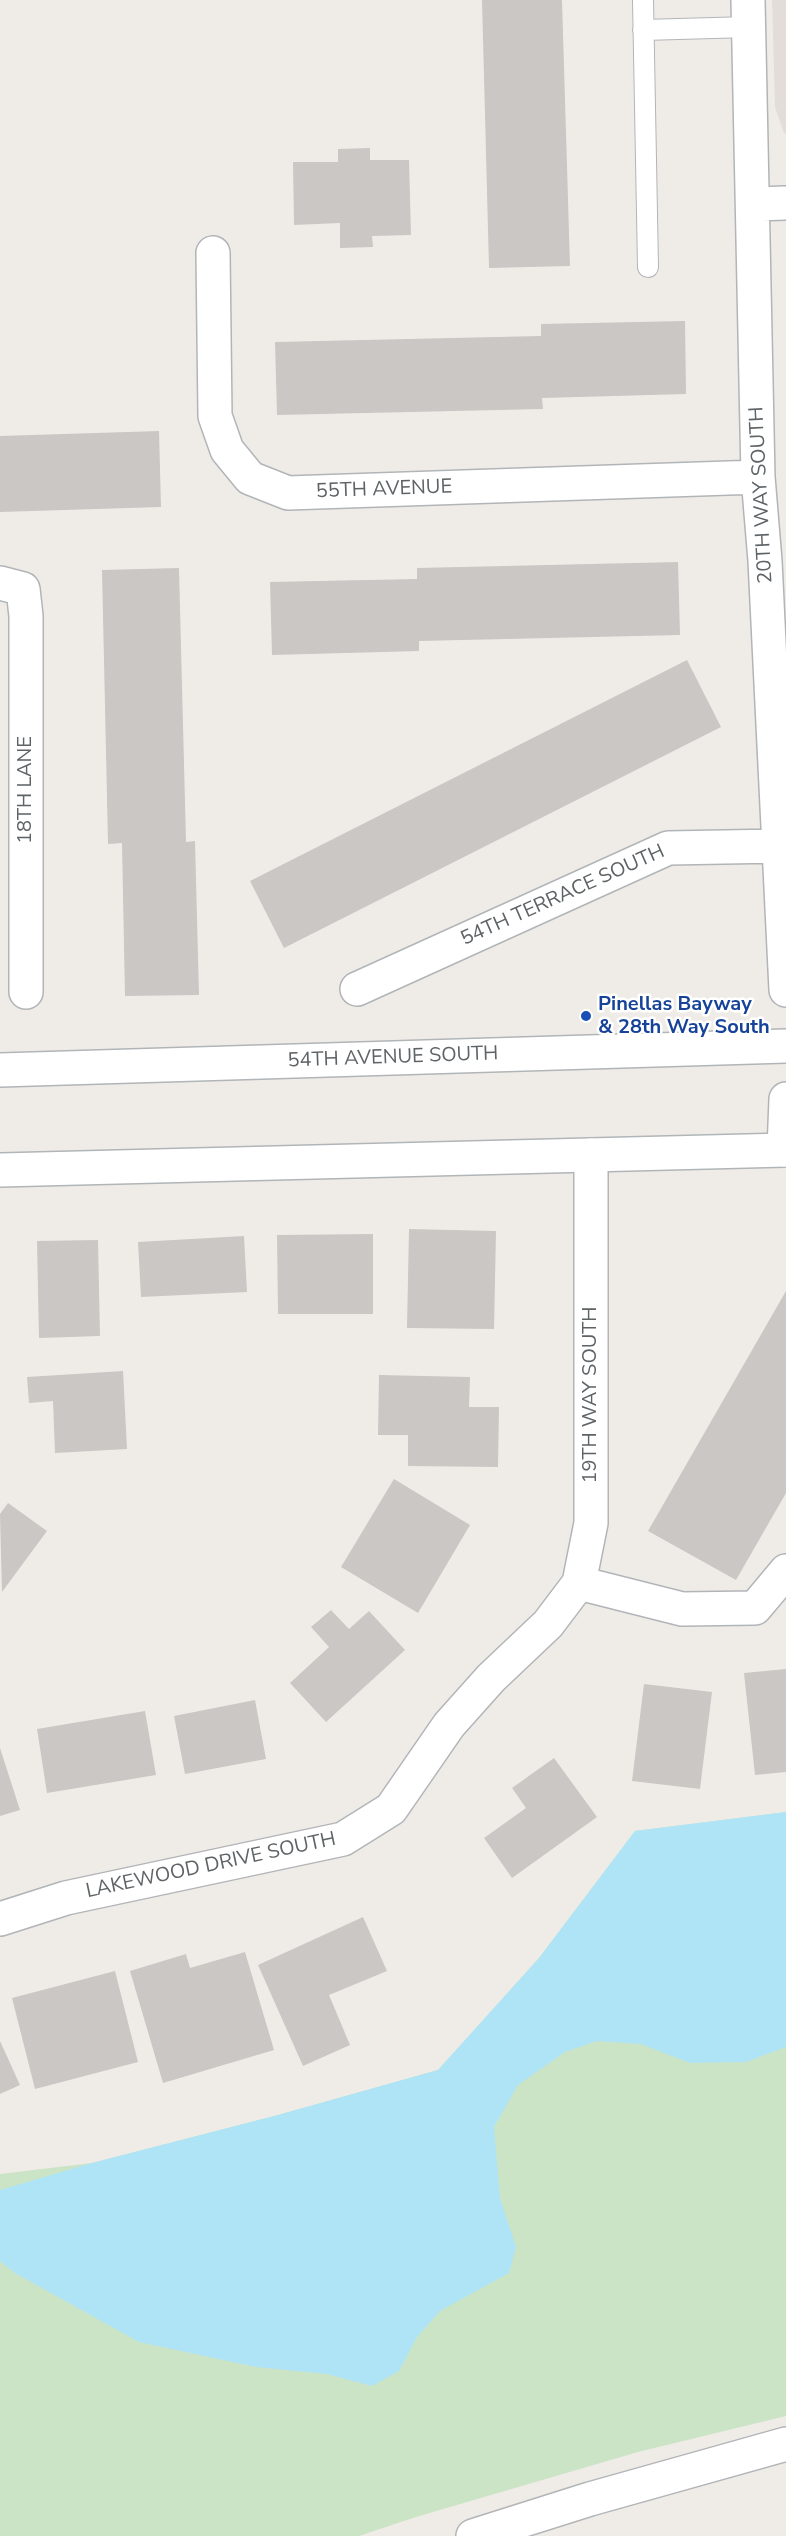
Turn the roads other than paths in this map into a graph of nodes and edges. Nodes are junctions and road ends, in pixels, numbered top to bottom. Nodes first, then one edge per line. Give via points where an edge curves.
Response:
1 (643, 0) edge
2 (749, 14) edge
3 (644, 30) junction
4 (786, 203) edge
5 (754, 204) junction
6 (213, 253) dead end
7 (648, 267) dead end
8 (758, 477) junction
9 (776, 561) edge
10 (11, 586) edge
11 (780, 846) junction
12 (357, 989) dead end
13 (786, 990) edge
14 (26, 992) dead end
15 (786, 1046) edge
16 (0, 1070) edge
17 (786, 1099) edge
18 (785, 1150) edge
19 (591, 1155) junction
20 (0, 1170) edge
21 (786, 1571) edge
22 (579, 1583) junction
23 (771, 1607) edge
24 (548, 1624) joint
25 (0, 1919) edge
26 (786, 2444) edge
27 (473, 2536) edge

1 - 3 lane
2 - 3 lane
2 - 5 street, 20TH WAY SOUTH
3 - 7 lane
4 - 5 street
5 - 8 street, 20TH WAY SOUTH
6 - 8 street, 55TH AVENUE via 215,416 227,450 250,478 288,493
8 - 9 street, 20TH WAY SOUTH
9 - 11 street, 20TH WAY SOUTH
10 - 14 street, 18TH LANE via 26,616
11 - 12 street, 54TH TERRACE SOUTH via 668,848
11 - 13 street, 20TH WAY SOUTH
15 - 16 street, 54TH AVENUE SOUTH
17 - 18 street
18 - 19 street
19 - 20 street
19 - 22 street, 19TH WAY SOUTH via 591,1523
21 - 23 street
22 - 23 street via 682,1609
22 - 24 street, 19TH WAY SOUTH
24 - 25 street, LAKEWOOD DRIVE SOUTH via 449,1725 391,1809 343,1839 66,1898
26 - 27 street

